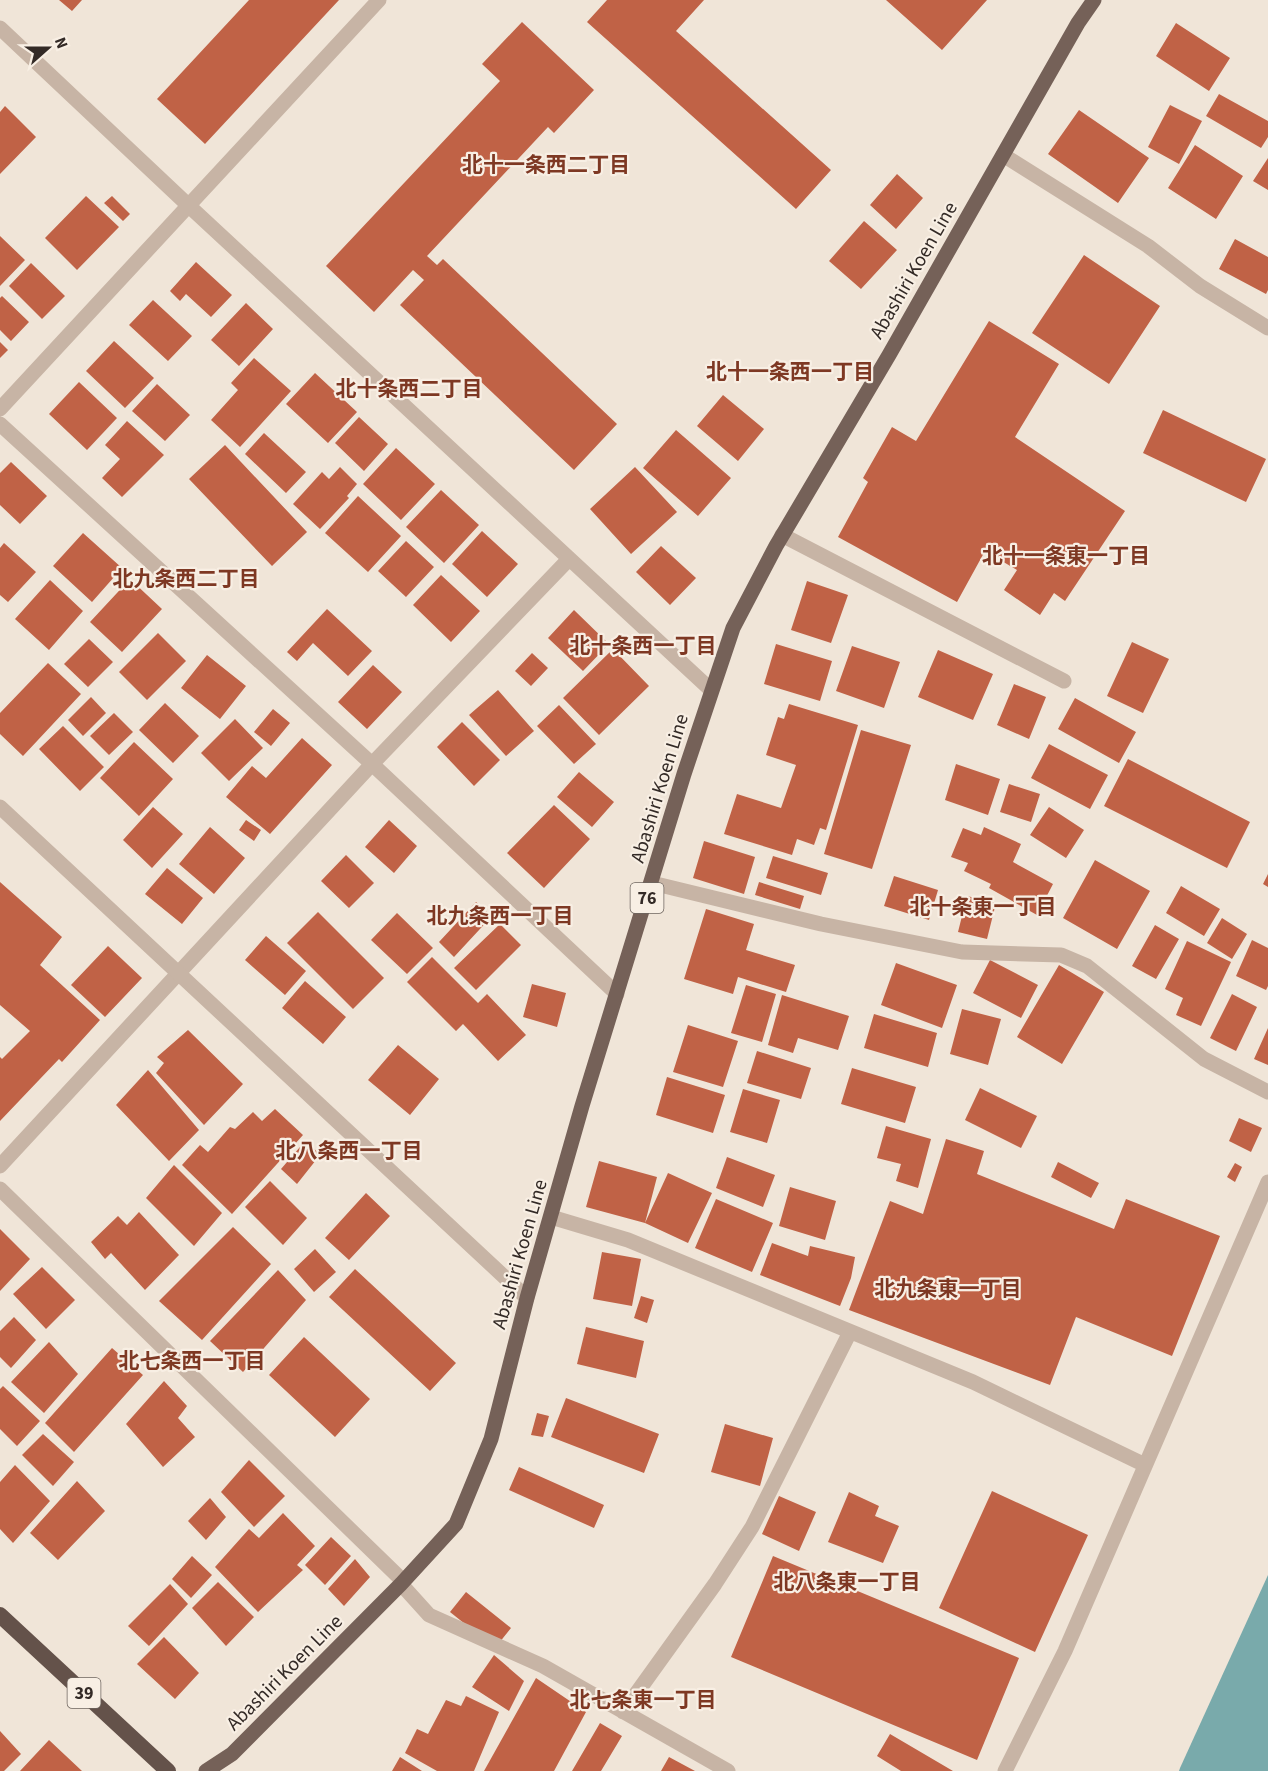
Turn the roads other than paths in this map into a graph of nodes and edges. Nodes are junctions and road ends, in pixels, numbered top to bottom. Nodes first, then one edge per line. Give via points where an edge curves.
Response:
1 (379, 0) edge
2 (1094, 0) edge
3 (0, 28) edge
4 (1003, 154) junction
5 (189, 206) junction
6 (1268, 328) edge
7 (0, 410) edge
8 (0, 424) edge
9 (782, 535) junction
10 (569, 559) junction
11 (1064, 681) dead end
12 (711, 690) junction
13 (372, 764) junction
14 (0, 807) edge
15 (652, 883) junction
16 (180, 973) junction
17 (617, 994) junction
18 (1268, 1092) edge
19 (0, 1166) edge
20 (1268, 1182) edge
21 (0, 1190) edge
22 (551, 1217) junction
23 (527, 1298) junction
24 (850, 1332) junction
25 (1145, 1465) junction
26 (401, 1584) junction
27 (0, 1615) edge
28 (623, 1712) junction
29 (168, 1771) edge
30 (206, 1771) edge
31 (728, 1771) edge
32 (1005, 1771) edge

1 - 5 street
2 - 4 main road, Abashiri Koen Line / 76
3 - 5 street
4 - 6 street
4 - 9 main road, Abashiri Koen Line / 76
5 - 7 street
5 - 10 street
8 - 13 street
9 - 11 street
9 - 12 main road, Abashiri Koen Line / 76 via 733,628
10 - 12 street
10 - 13 street
12 - 15 main road, Abashiri Koen Line / 76
13 - 16 street
13 - 17 street
14 - 16 street
15 - 17 main road, Abashiri Koen Line / 76
15 - 18 street via 821,924 962,952 1061,955 1087,966 1204,1059
16 - 19 street
16 - 23 street
17 - 22 main road, Abashiri Koen Line / 76
20 - 25 street
21 - 26 street via 402,1580
22 - 23 main road, Abashiri Koen Line / 76
22 - 24 street via 628,1240
23 - 26 main road, Abashiri Koen Line / 76 via 491,1439 456,1524
24 - 25 street via 973,1382
24 - 28 street via 752,1527 716,1584
25 - 32 street via 1065,1651
26 - 28 street via 429,1615 543,1666
26 - 30 main road, Abashiri Koen Line / 76 via 232,1754
27 - 29 highway, 39
28 - 31 street

